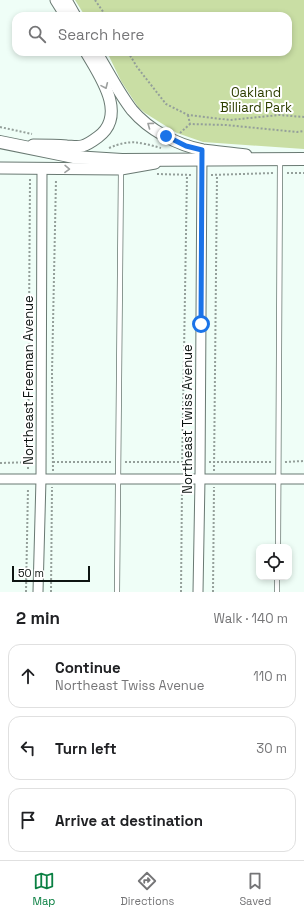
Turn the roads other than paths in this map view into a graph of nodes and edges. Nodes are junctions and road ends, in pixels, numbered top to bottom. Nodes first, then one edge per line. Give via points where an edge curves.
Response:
1 (56, 0) edge
2 (66, 0) edge
3 (64, 12) edge
4 (73, 12) edge
5 (88, 56) edge
6 (98, 56) edge
7 (0, 142) edge
8 (12, 145) junction
9 (202, 155) junction
10 (280, 159) junction
11 (304, 159) edge
12 (176, 160) junction
13 (0, 168) edge
14 (42, 168) junction
15 (121, 169) junction
16 (0, 479) edge
17 (41, 479) junction
18 (119, 479) junction
19 (200, 479) junction
20 (279, 479) junction
21 (304, 479) edge
22 (278, 544) edge
23 (278, 580) edge
24 (38, 592) edge
25 (117, 592) edge
26 (198, 592) edge
27 (277, 592) edge

1 - 3 street
2 - 4 street
5 -> 8 street via 110,101 112,114 108,127 82,146
9 -> 6 street via 141,119 119,91
7 - 8 main road
8 - 12 main road via 74,157
9 - 10 main road
9 - 12 main road
9 - 19 street, Northeast Twiss Avenue
10 - 11 main road
10 - 20 lane
12 - 15 street
13 - 14 street
14 -> 15 street
14 - 17 street, Northeast Freeman Avenue
15 - 18 lane
16 - 17 street
17 - 18 street
17 - 24 street, Northeast Freeman Avenue
18 - 19 street
18 - 25 lane
19 - 20 street
19 - 26 street, Northeast Twiss Avenue
20 - 21 street
20 - 22 lane
23 - 27 lane

